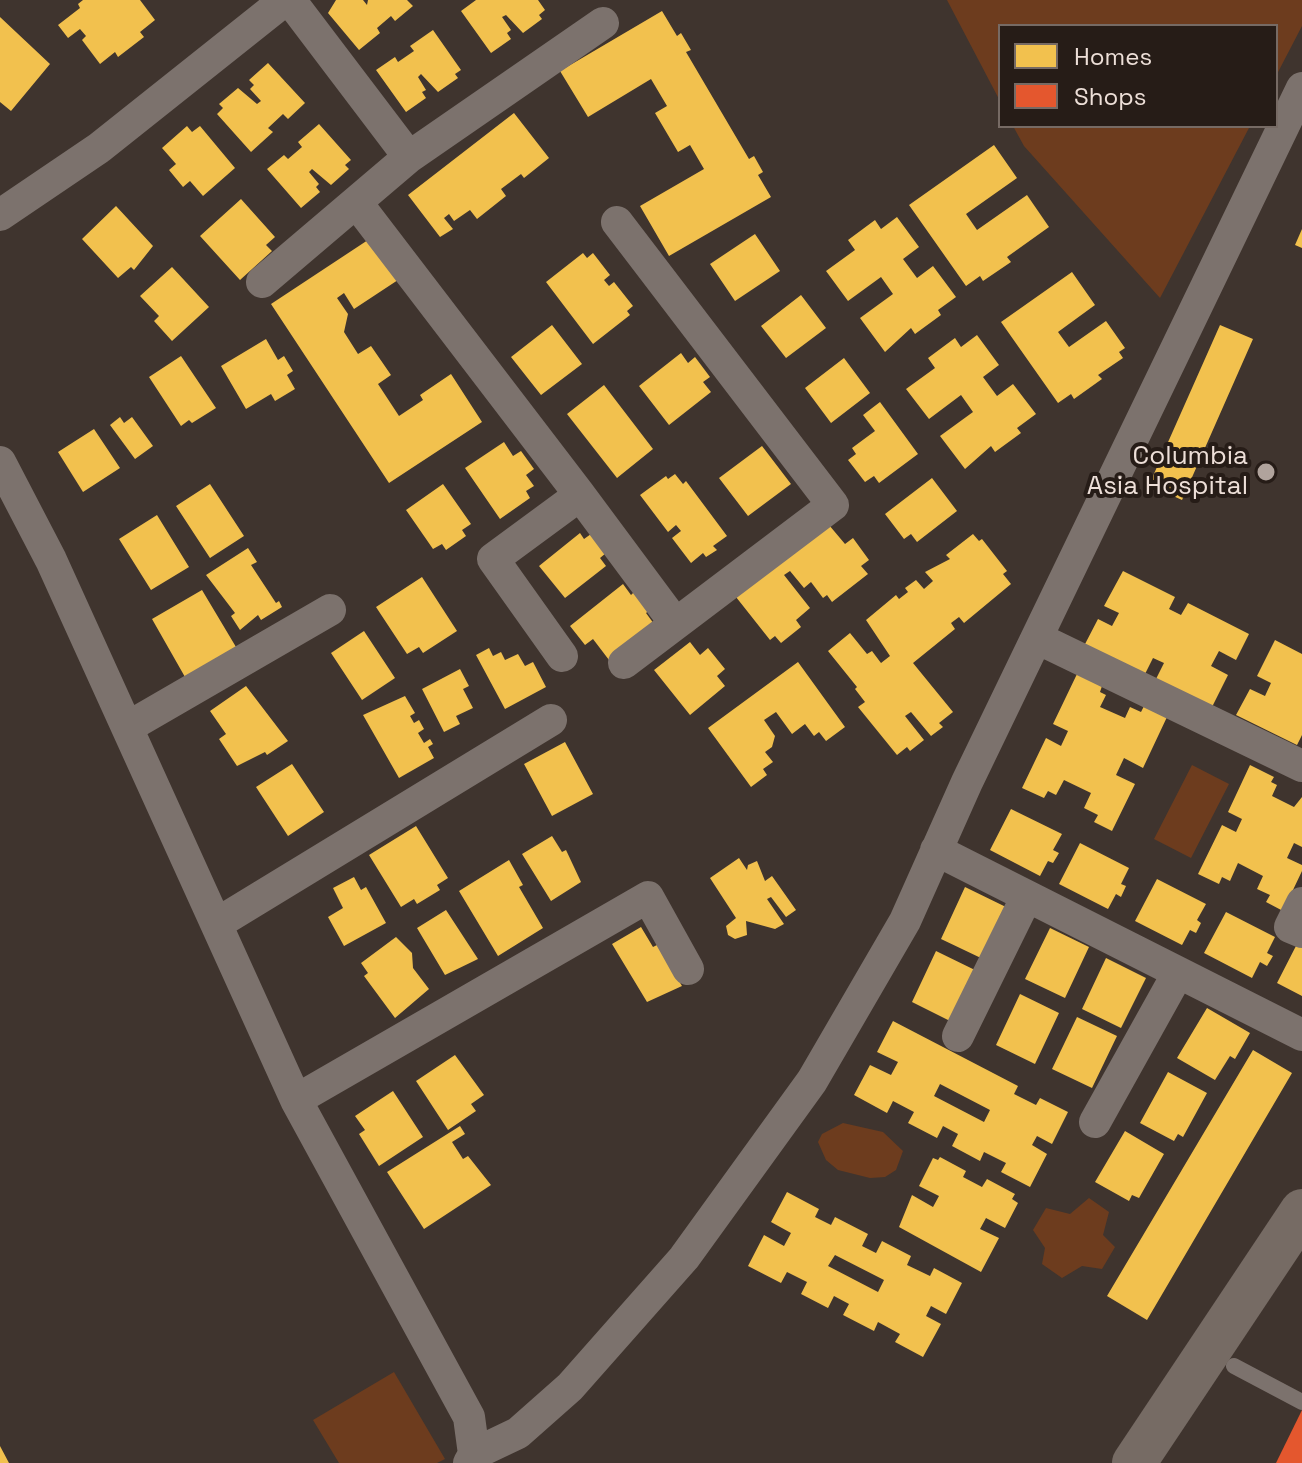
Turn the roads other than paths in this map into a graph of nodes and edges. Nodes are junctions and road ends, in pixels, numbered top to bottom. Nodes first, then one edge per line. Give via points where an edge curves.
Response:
1 (288, 0) edge
2 (603, 23) dead end
3 (1302, 88) edge
4 (409, 157) junction
5 (356, 202) junction
6 (0, 215) edge
7 (617, 222) dead end
8 (262, 282) dead end
9 (0, 462) edge
10 (580, 495) junction
11 (330, 610) dead end
12 (675, 623) junction
13 (1037, 638) junction
14 (562, 656) dead end
15 (624, 663) dead end
16 (551, 720) dead end
17 (128, 727) junction
18 (1302, 766) edge
19 (936, 850) junction
20 (1027, 896) junction
21 (1302, 903) edge
22 (218, 923) junction
23 (1302, 932) edge
24 (688, 969) dead end
25 (1178, 973) junction
26 (1302, 1035) edge
27 (958, 1036) dead end
28 (296, 1100) junction
29 (1095, 1122) dead end
30 (1302, 1211) edge
31 (1302, 1263) edge
32 (1234, 1366) junction
33 (1302, 1402) edge
34 (480, 1460) edge
35 (1134, 1463) edge
36 (1170, 1463) edge

1 - 4 street
1 - 6 street via 110,140
2 - 4 street
3 - 13 street
4 - 5 street
5 - 8 street
5 - 10 street
7 - 12 street via 833,505
9 - 17 street
10 - 12 street
10 - 14 street via 493,559
11 - 17 street
12 - 15 street
13 - 18 street
13 - 19 street
16 - 22 street
17 - 22 street
19 - 20 street
19 - 34 street via 905,921 812,1081 684,1258 570,1387
20 - 25 street
20 - 27 street
21 - 23 street via 1290,927
22 - 28 street
24 - 28 street via 648,897
25 - 26 street
25 - 29 street
28 - 34 street via 469,1417
30 - 35 main road
31 - 32 main road
32 - 33 lane
32 - 36 main road

